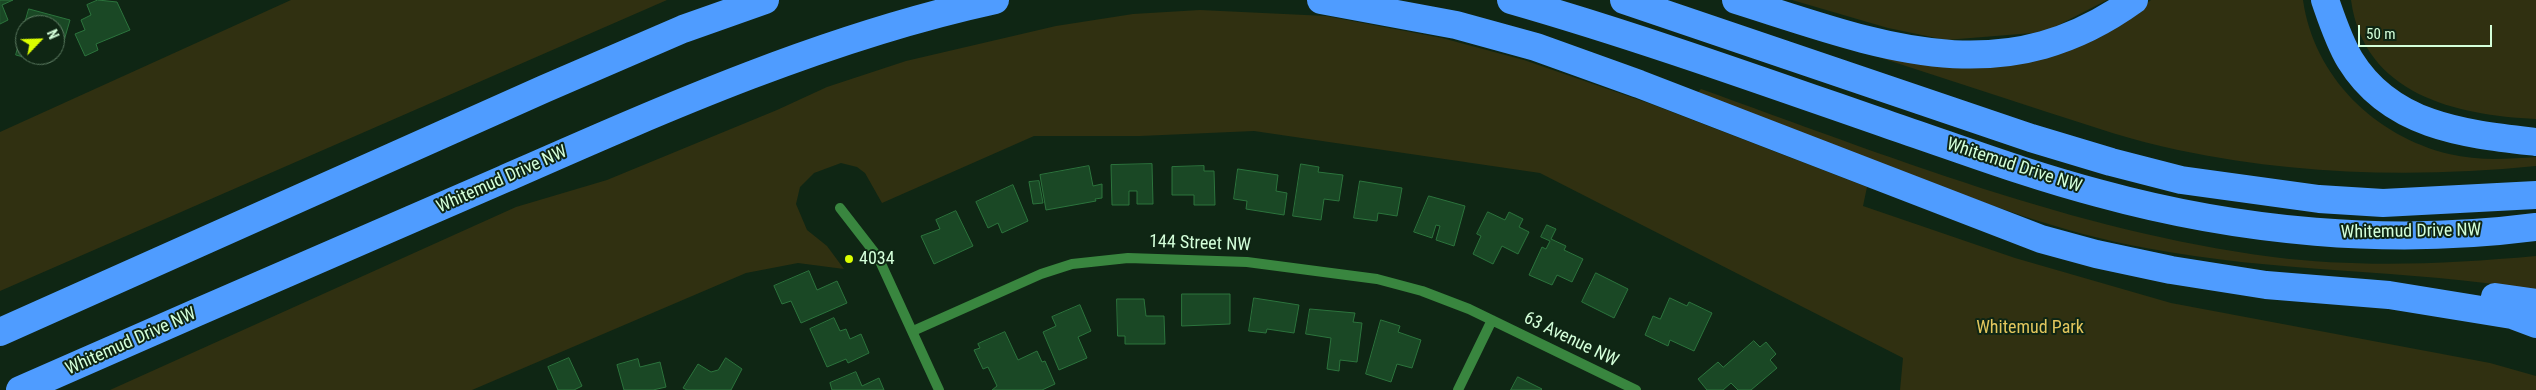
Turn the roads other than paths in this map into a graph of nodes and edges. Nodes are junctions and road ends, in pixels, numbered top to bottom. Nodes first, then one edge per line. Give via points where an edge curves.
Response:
1 (764, 0) edge
2 (995, 0) edge
3 (1321, 0) edge
4 (1511, 0) edge
5 (1624, 0) edge
6 (1736, 0) edge
7 (2134, 0) edge
8 (2325, 0) edge
9 (2536, 142) edge
10 (2536, 195) edge
11 (840, 208) dead end
12 (2536, 226) edge
13 (330, 254) junction
14 (2389, 294) junction
15 (2536, 303) edge
16 (1492, 320) junction
17 (2536, 324) edge
18 (8, 328) edge
19 (913, 331) junction
20 (20, 390) edge
21 (59, 390) edge
22 (939, 390) edge
23 (1458, 390) edge
24 (1636, 390) edge

1 - 18 highway via 683,29
2 - 13 highway, Whitemud Drive NW via 898,25 747,77 634,122
3 - 14 highway via 1447,23 1536,47 2041,238 2096,254 2266,285
4 - 12 highway, Whitemud Drive NW via 2063,183 2166,210 2346,234 2423,235
5 - 10 highway, Whitemud Drive NW via 2031,138 2181,180 2319,199 2383,203
6 - 7 highway via 1895,47 1964,56 2000,54 2044,44 2086,28
8 - 9 highway via 2351,60 2370,84 2395,104 2426,122 2472,134
11 - 19 street via 872,247
13 - 20 highway, Whitemud Drive NW
13 - 21 highway
14 - 15 highway via 2434,291
14 - 17 highway via 2512,315
16 - 19 street, 144 Street NW via 1448,300 1377,279 1276,264 1128,258 1058,268
16 - 23 street
16 - 24 street, 63 Avenue NW
19 - 22 street

